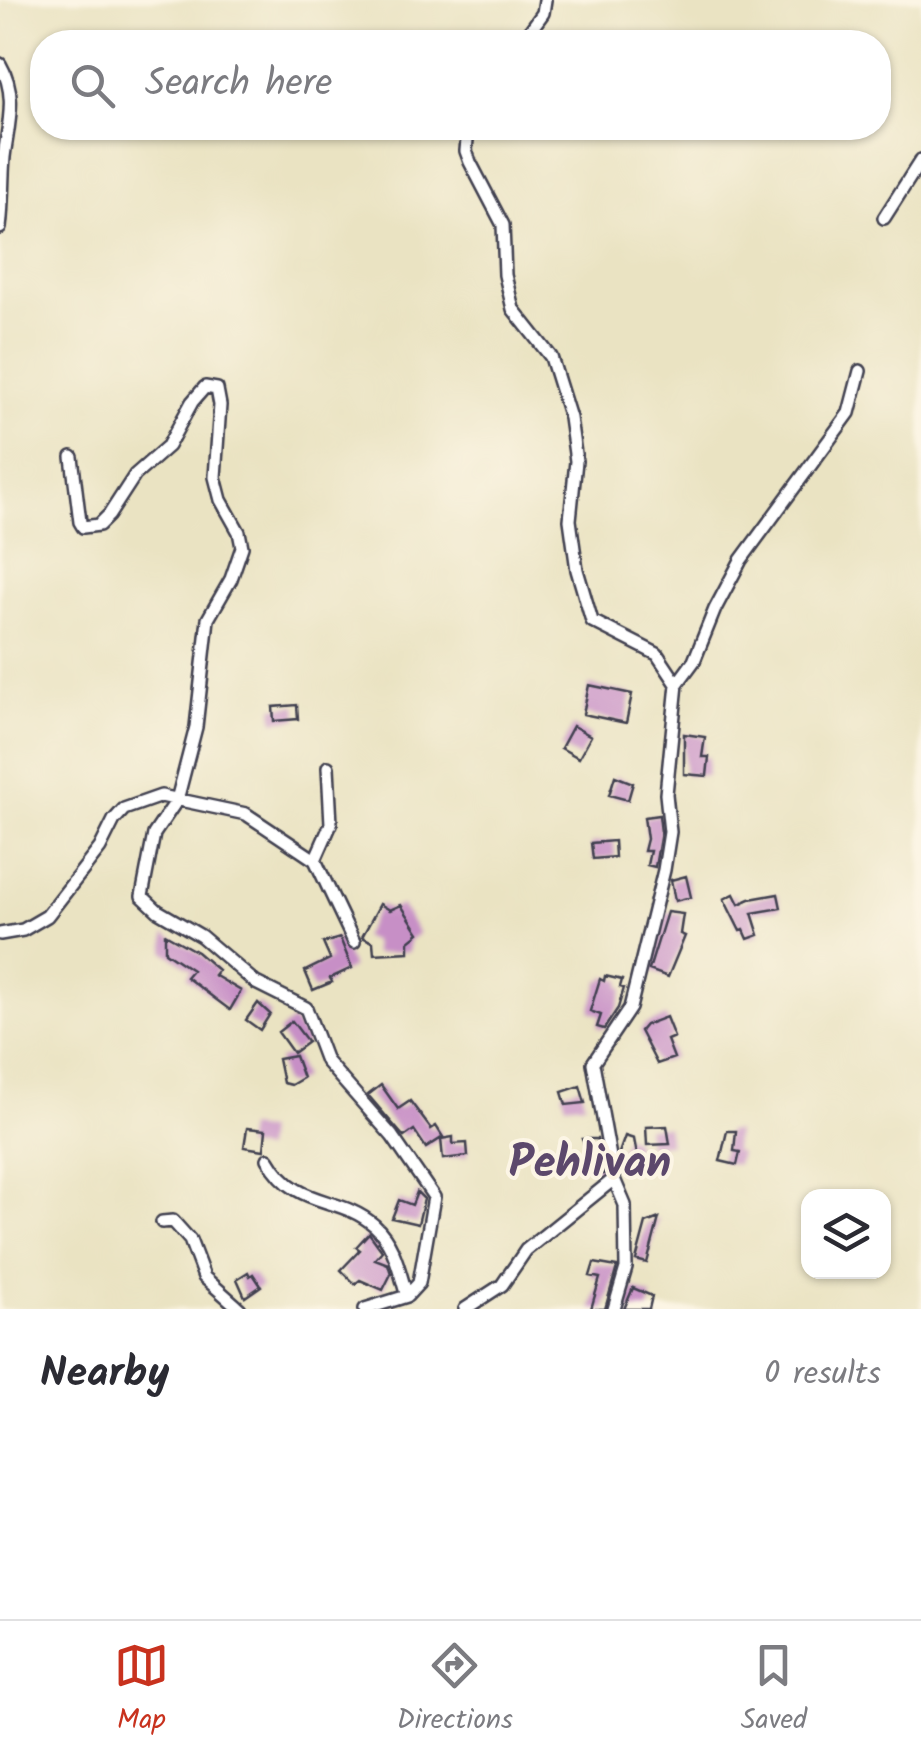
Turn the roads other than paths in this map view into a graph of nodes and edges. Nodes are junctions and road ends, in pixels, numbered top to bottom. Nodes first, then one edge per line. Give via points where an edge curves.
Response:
1 (545, 0) edge
2 (531, 30) edge
3 (0, 64) edge
4 (467, 140) edge
5 (921, 160) edge
6 (884, 218) dead end
7 (0, 228) edge
8 (860, 371) dead end
9 (72, 457) dead end
10 (676, 684) junction
11 (328, 767) dead end
12 (177, 800) junction
13 (314, 860) junction
14 (0, 934) edge
15 (354, 942) dead end
16 (268, 1160) dead end
17 (614, 1179) junction
18 (162, 1222) dead end
19 (408, 1296) junction
20 (240, 1309) edge
21 (366, 1309) edge
22 (465, 1309) edge
23 (614, 1309) edge

1 - 2 street
3 - 7 street via 12,113
4 - 10 street via 470,162 503,225 513,309 551,357 570,418 576,462 570,520 592,620 658,654
5 - 6 street
8 - 10 street via 850,414 741,560 694,661
9 - 12 street via 80,522 98,525 135,475 168,446 205,387 218,389 214,477 242,547 208,618 196,727
10 - 17 street via 664,870 630,1008 594,1063
11 - 13 street via 331,824
12 - 13 street via 246,814
12 - 14 street via 161,796 124,809 47,916
12 - 19 street via 154,834 142,896 256,984 306,1008 326,1062 434,1196 418,1283
13 - 15 street
16 - 19 street via 296,1191 374,1225 392,1248
17 - 22 street via 526,1250 502,1285
17 - 23 street via 626,1205 626,1268
18 - 20 street via 173,1222 190,1240 204,1277
19 - 21 street

